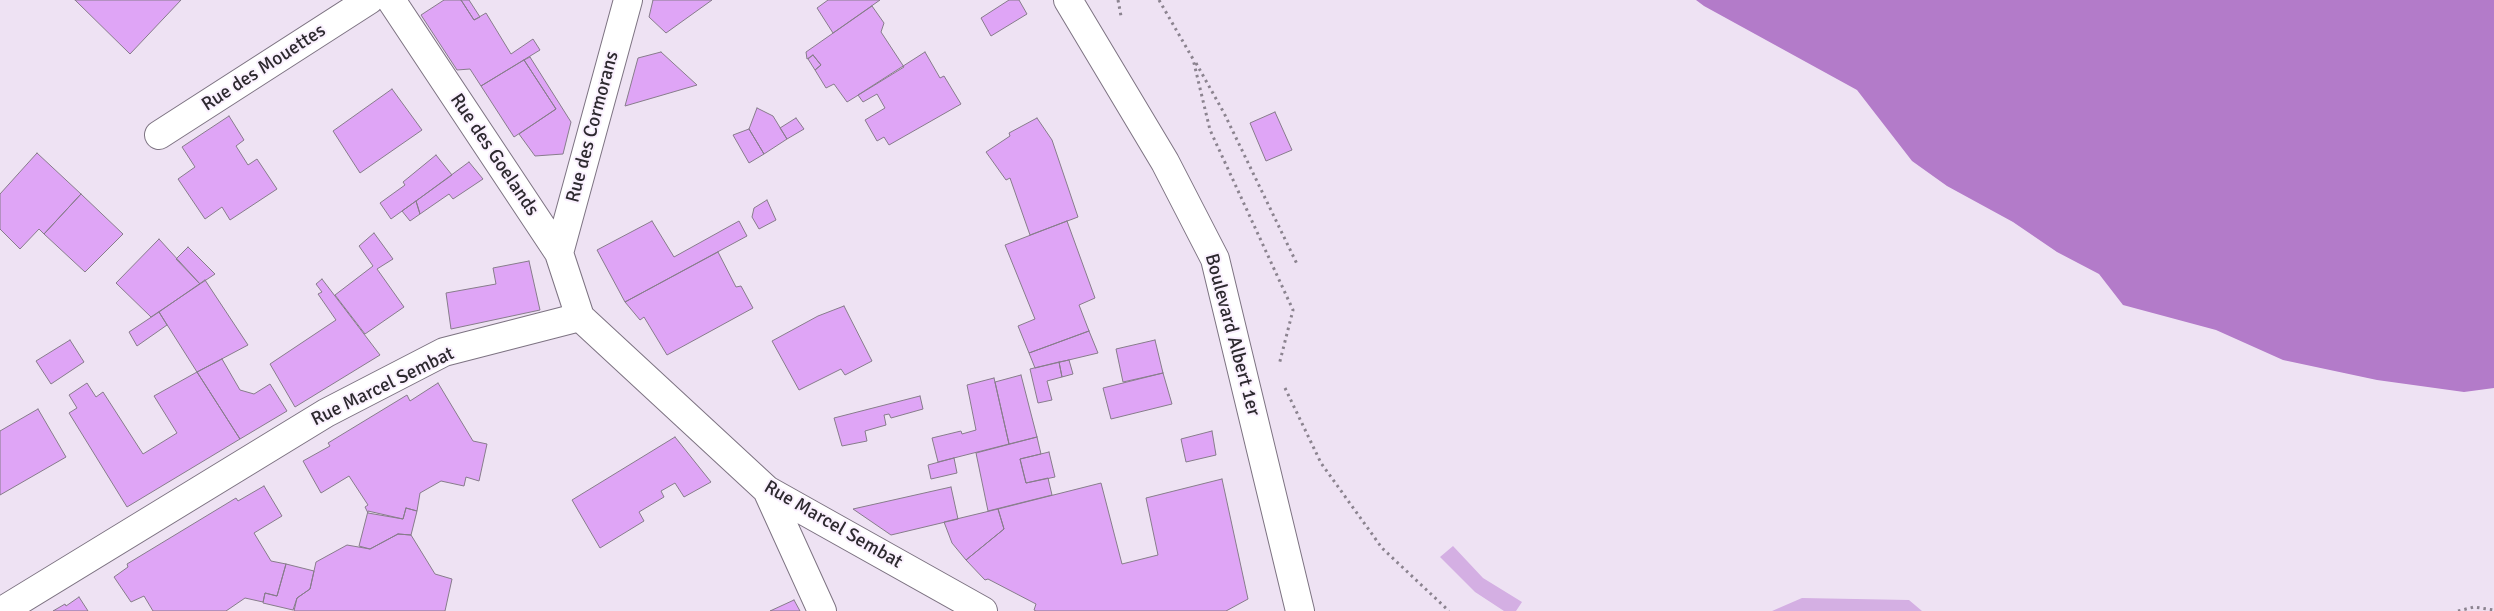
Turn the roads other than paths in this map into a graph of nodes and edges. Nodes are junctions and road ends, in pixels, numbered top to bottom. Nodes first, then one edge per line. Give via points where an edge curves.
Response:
1 (369, 0) edge
2 (391, 0) edge
3 (628, 0) edge
4 (1068, 0) edge
5 (159, 136) dead end
6 (559, 253) junction
7 (580, 317) junction
8 (767, 490) junction
9 (2, 611) edge
10 (822, 611) edge
11 (983, 611) edge
12 (1300, 611) edge

1 - 5 street, Rue des Mouettes
2 - 6 street, Rue des Goelands
3 - 6 street, Rue des Cormorans
4 - 12 street, Boulevard Albert 1er via 1165,162 1215,260
6 - 7 street, Rue des Goelands
7 - 8 street, Rue Marcel Sembat
7 - 9 street, Rue Marcel Sembat via 444,352 326,413
8 - 10 street
8 - 11 street, Rue Marcel Sembat

